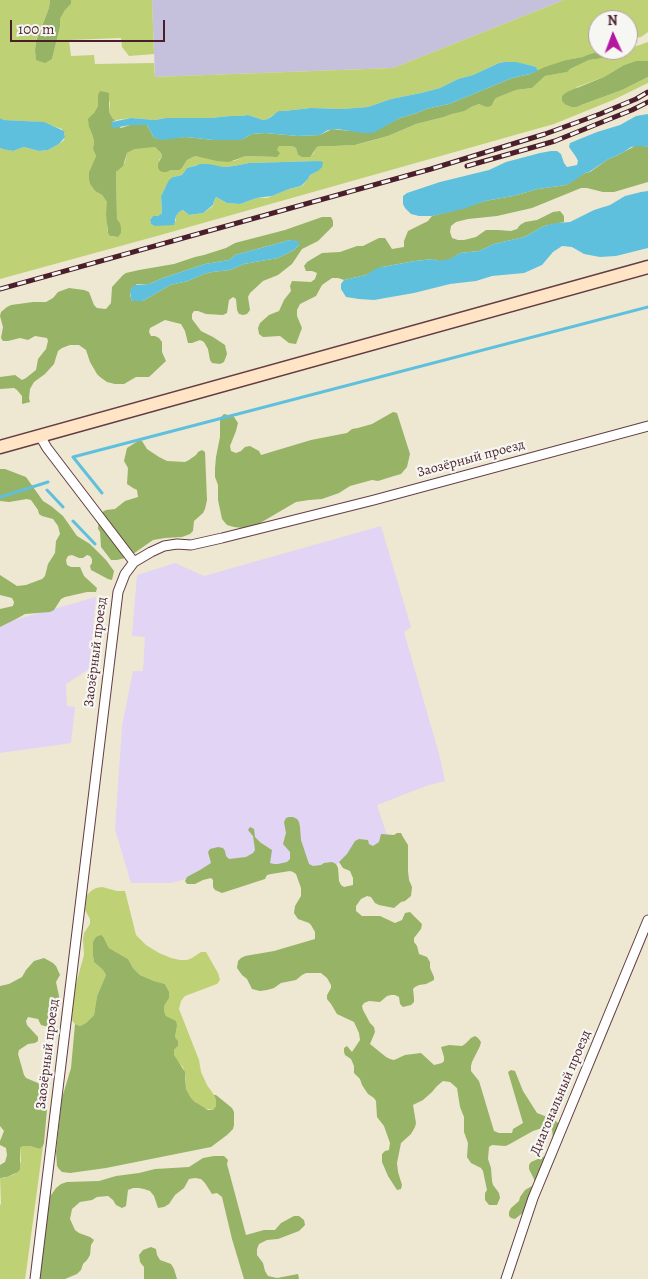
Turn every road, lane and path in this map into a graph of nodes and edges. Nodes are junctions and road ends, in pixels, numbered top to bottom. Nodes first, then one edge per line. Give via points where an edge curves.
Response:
1 (648, 267) edge
2 (648, 426) edge
3 (40, 436) junction
4 (0, 448) edge
5 (134, 562) junction
6 (648, 920) edge
7 (35, 1279) edge
8 (506, 1279) edge

1 - 3 main road
2 - 5 street, Заозёрный проезд via 222,538 191,545 164,546
3 - 4 main road
3 - 5 street
5 - 7 street, Заозёрный проезд via 124,574 118,592
6 - 8 street, Диагональный проезд via 532,1198

